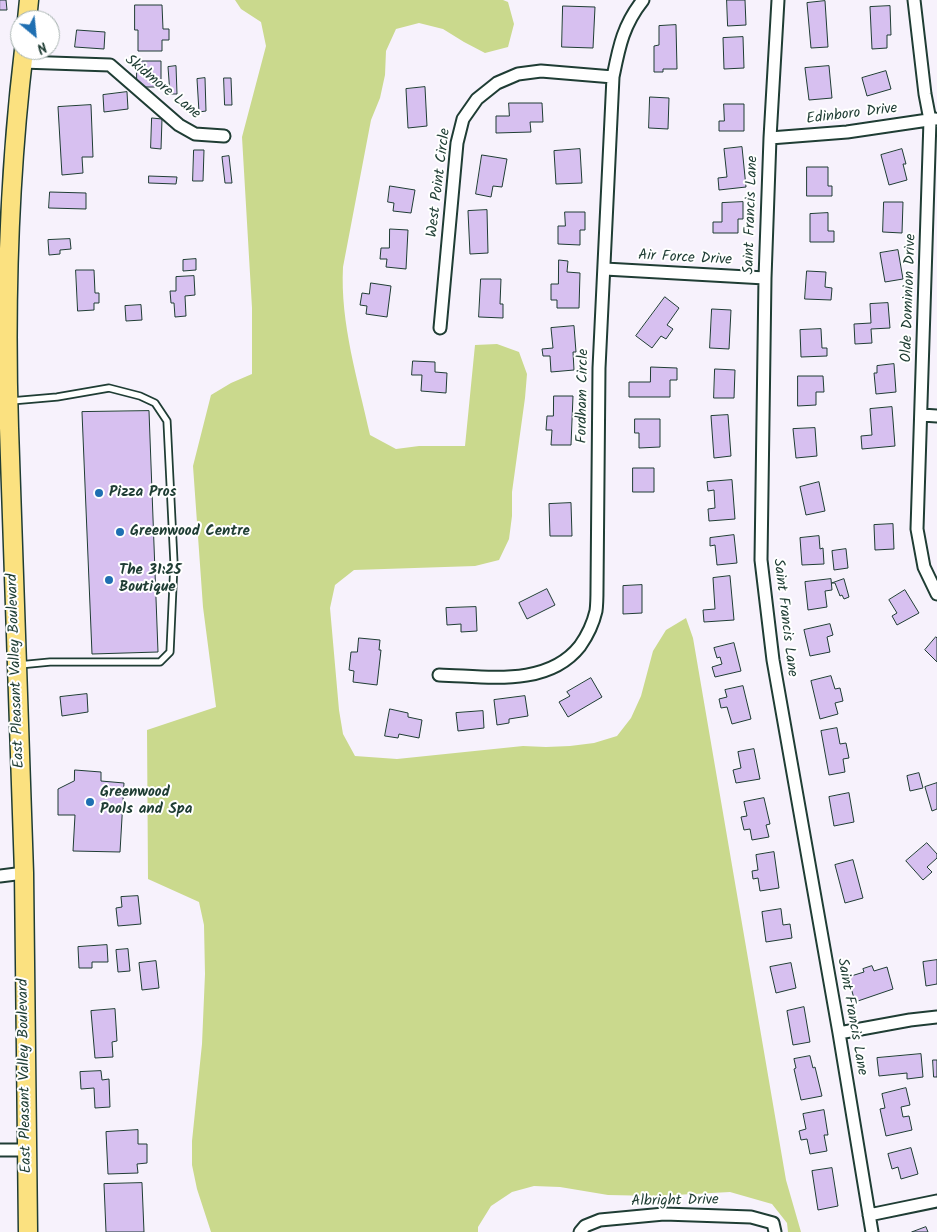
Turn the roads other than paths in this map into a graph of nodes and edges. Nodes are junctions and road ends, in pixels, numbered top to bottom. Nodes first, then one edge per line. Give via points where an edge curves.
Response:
1 (643, 0) edge
2 (778, 0) edge
3 (914, 0) edge
4 (23, 60) edge
5 (60, 60) edge
6 (613, 77) junction
7 (934, 119) edge
8 (224, 136) dead end
9 (770, 138) junction
10 (5, 249) edge
11 (605, 269) junction
12 (764, 278) junction
13 (440, 328) dead end
14 (4, 354) edge
15 (8, 401) junction
16 (922, 415) junction
17 (937, 416) edge
18 (4, 428) edge
19 (937, 594) edge
20 (17, 666) junction
21 (439, 675) dead end
22 (24, 873) junction
23 (0, 876) edge
24 (937, 1017) edge
25 (840, 1033) junction
26 (0, 1150) edge
27 (27, 1150) junction
28 (937, 1201) edge
29 (869, 1214) junction
30 (774, 1227) edge
31 (28, 1232) edge
32 (580, 1232) edge
33 (872, 1232) edge

1 - 6 street, Fordham Circle via 626,25
2 - 9 street, Saint Francis Lane
3 - 7 street, Olde Dominion Drive via 925,94
4 - 10 main road, East Pleasant Valley Boulevard
5 - 8 street, Skidmore Lane via 110,65 179,125 196,134
6 - 11 street, Fordham Circle
6 - 13 street, West Point Circle via 541,72 518,74 497,83 477,99 463,119 457,143
7 - 9 street, Edinboro Drive via 848,132
7 - 16 street, Olde Dominion Drive
9 - 12 street, Saint Francis Lane
10 - 14 main road, East Pleasant Valley Boulevard
11 - 12 street, Air Force Drive
11 - 21 street, Fordham Circle via 599,368 596,612 588,635 573,655 556,667 536,674
12 - 25 street, Saint Francis Lane via 761,560 774,660
14 - 15 main road, East Pleasant Valley Boulevard
15 - 18 main road, East Pleasant Valley Boulevard
15 - 20 lane via 109,388 155,403 167,421 174,563 170,652 160,662 50,662
16 - 17 street
16 - 19 street, Olde Dominion Drive via 917,530 924,567
18 - 20 main road, East Pleasant Valley Boulevard
20 - 22 main road, East Pleasant Valley Boulevard
22 - 23 street
22 - 27 main road, East Pleasant Valley Boulevard
24 - 25 street
25 - 29 street, Saint Francis Lane
26 - 27 street
27 - 31 main road, East Pleasant Valley Boulevard
28 - 29 street
29 - 33 street, Saint Francis Lane
30 - 32 street, Albright Drive via 750,1217 664,1214 600,1220 585,1226

